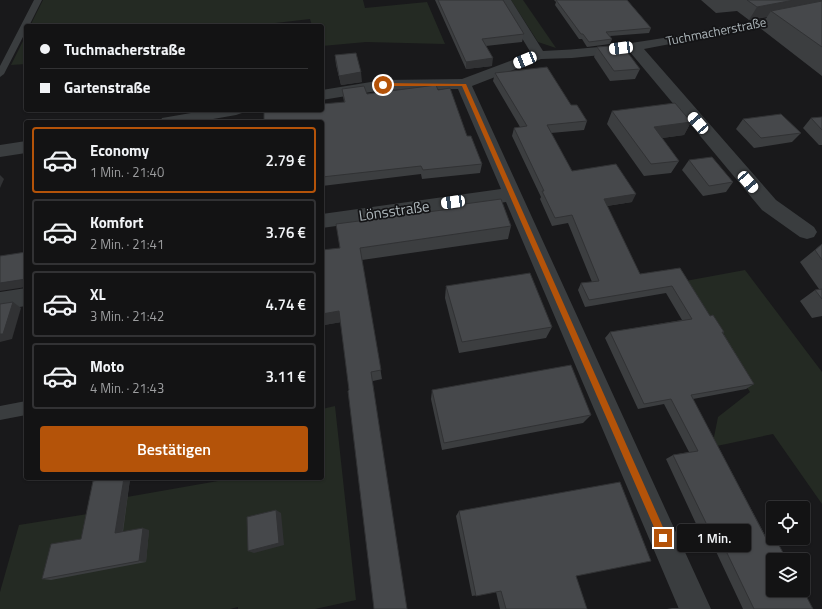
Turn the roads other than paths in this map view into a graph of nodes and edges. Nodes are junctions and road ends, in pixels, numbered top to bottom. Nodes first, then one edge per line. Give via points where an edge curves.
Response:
1 (38, 0) edge
2 (505, 0) edge
3 (822, 11) edge
4 (26, 24) edge
5 (24, 27) edge
6 (634, 47) junction
7 (540, 55) junction
8 (0, 74) edge
9 (464, 84) junction
10 (324, 95) edge
11 (225, 112) edge
12 (179, 120) edge
13 (24, 147) edge
14 (0, 151) edge
15 (513, 194) junction
16 (324, 221) edge
17 (807, 232) dead end
18 (24, 297) edge
19 (0, 301) edge
20 (24, 408) edge
21 (0, 413) edge
22 (695, 609) edge

1 - 4 lane
2 - 7 street
3 - 6 street, Tuchmacherstraße
5 - 8 lane
6 - 7 street, Tuchmacherstraße
6 - 17 street via 769,205
7 - 9 street, Tuchmacherstraße
9 - 10 street, Tuchmacherstraße via 383,85
9 - 15 street
11 - 12 street
13 - 14 street
15 - 16 street, Lönsstraße
15 - 22 street
18 - 19 street
20 - 21 lane

